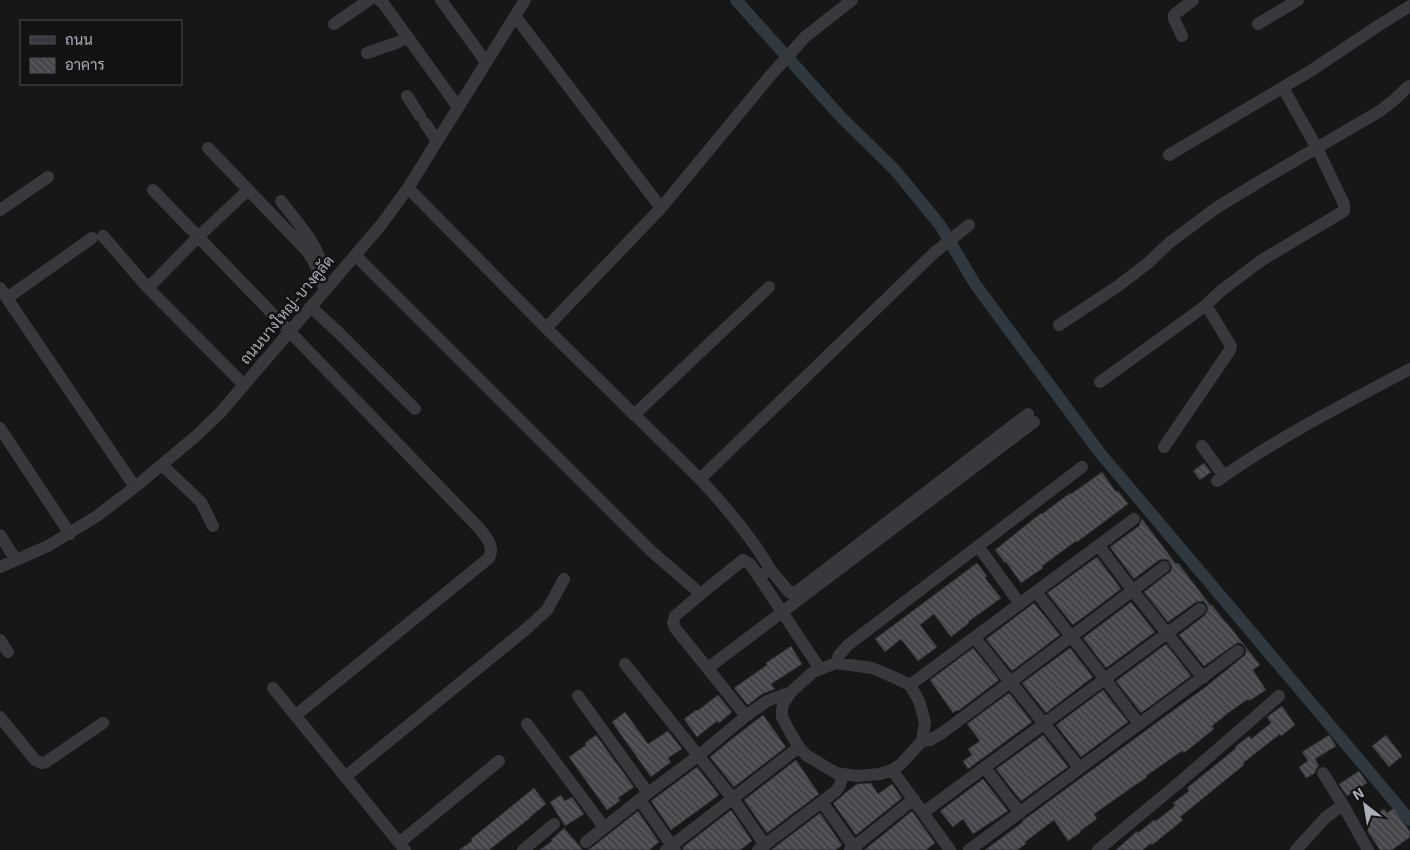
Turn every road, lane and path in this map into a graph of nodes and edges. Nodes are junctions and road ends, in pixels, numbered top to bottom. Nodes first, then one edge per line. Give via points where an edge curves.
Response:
1 (369, 0) edge
2 (379, 0) edge
3 (441, 0) edge
4 (525, 0) edge
5 (852, 0) edge
6 (1193, 0) edge
7 (1298, 0) edge
8 (1410, 6) edge
9 (515, 16) junction
10 (334, 24) dead end
11 (1258, 24) dead end
12 (1182, 36) dead end
13 (408, 37) junction
14 (367, 53) dead end
15 (486, 62) junction
16 (1408, 86) dead end
17 (1283, 88) junction
18 (407, 96) dead end
19 (458, 107) junction
20 (437, 141) junction
21 (208, 148) dead end
22 (1316, 148) junction
23 (1169, 155) dead end
24 (48, 177) dead end
25 (408, 188) junction
26 (153, 190) dead end
27 (248, 190) junction
28 (281, 201) dead end
29 (661, 208) junction
30 (0, 210) edge
31 (965, 228) dead end
32 (198, 237) junction
33 (355, 255) junction
34 (319, 272) junction
35 (770, 287) dead end
36 (148, 288) junction
37 (325, 290) junction
38 (3, 293) edge
39 (1206, 305) junction
40 (311, 307) junction
41 (1059, 325) dead end
42 (546, 328) junction
43 (290, 332) junction
44 (1410, 369) edge
45 (1100, 382) dead end
46 (244, 385) junction
47 (415, 409) dead end
48 (634, 414) junction
49 (0, 428) edge
50 (1202, 446) dead end
51 (1164, 447) dead end
52 (162, 465) junction
53 (1082, 467) dead end
54 (700, 479) junction
55 (135, 487) junction
56 (1134, 519) dead end
57 (213, 526) dead end
58 (70, 534) junction
59 (0, 535) edge
60 (978, 546) junction
61 (1099, 546) junction
62 (16, 560) junction
63 (0, 566) edge
64 (1164, 567) dead end
65 (770, 569) junction
66 (759, 577) junction
67 (564, 580) dead end
68 (1132, 590) junction
69 (1036, 592) junction
70 (701, 594) junction
71 (1020, 604) junction
72 (1200, 610) dead end
73 (783, 613) junction
74 (1168, 633) junction
75 (1070, 636) junction
76 (975, 638) junction
77 (0, 640) edge
78 (1238, 651) dead end
79 (8, 652) dead end
80 (836, 663) junction
81 (625, 664) dead end
82 (708, 668) junction
83 (820, 669) junction
84 (1203, 678) junction
85 (1105, 679) junction
86 (1010, 683) junction
87 (910, 685) junction
88 (273, 688) dead end
89 (791, 692) junction
90 (578, 696) dead end
91 (1280, 696) dead end
92 (296, 714) junction
93 (746, 716) junction
94 (0, 717) edge
95 (103, 723) dead end
96 (527, 724) dead end
97 (1044, 724) junction
98 (1138, 724) junction
99 (922, 741) junction
100 (799, 748) junction
101 (698, 756) junction
102 (499, 761) dead end
103 (1079, 767) junction
104 (985, 768) junction
105 (892, 770) junction
106 (1323, 773) dead end
107 (842, 774) junction
108 (345, 777) junction
109 (644, 796) junction
110 (914, 799) junction
111 (733, 800) junction
112 (822, 802) junction
113 (1344, 805) junction
114 (924, 812) junction
115 (1020, 813) junction
116 (554, 824) dead end
117 (604, 827) junction
118 (586, 842) dead end
119 (402, 846) edge
120 (671, 849) edge
121 (761, 849) edge
122 (853, 849) edge
123 (946, 849) edge
124 (523, 850) edge
125 (969, 850) edge
126 (1098, 850) edge
127 (1296, 850) edge
128 (1368, 850) edge

1 - 10 street
2 - 13 street
3 - 15 street
4 - 9 street, ถนนบางใหญ่-บางคูลัด
5 - 29 street via 806,37 770,76
6 - 12 street via 1174,15
7 - 11 street
8 - 17 street
9 - 15 street, ถนนบางใหญ่-บางคูลัด
9 - 29 street
13 - 14 street
13 - 19 street
15 - 19 street, ถนนบางใหญ่-บางคูลัด
16 - 22 street via 1380,111
17 - 22 street
17 - 23 street
18 - 20 street
19 - 20 street, ถนนบางใหญ่-บางคูลัด
20 - 25 street, ถนนบางใหญ่-บางคูลัด
21 - 27 street
22 - 39 street via 1344,204 1344,211 1262,260
22 - 41 street via 1216,208 1118,286
24 - 30 street
25 - 33 street, ถนนบางใหญ่-บางคูลัด
25 - 42 street
26 - 32 street
27 - 32 street
27 - 34 street via 307,251
28 - 34 street via 318,252
29 - 42 street
31 - 54 street via 944,244
32 - 36 street
32 - 43 street
33 - 37 street, ถนนบางใหญ่-บางคูลัด
33 - 70 street via 651,551
34 - 37 street
35 - 48 street
36 - 38 street via 97,237
36 - 46 street
37 - 40 street, ถนนบางใหญ่-บางคูลัด
38 - 55 street
39 - 45 street
39 - 51 street via 1231,346 1230,350
40 - 43 street, ถนนบางใหญ่-บางคูลัด
40 - 47 street
42 - 48 street
43 - 46 street, ถนนบางใหญ่-บางคูลัด
43 - 92 street via 479,528 488,539 491,553 489,558
44 - 50 street via 1289,434 1220,478
46 - 52 street, ถนนบางใหญ่-บางคูลัด via 196,436
48 - 54 street
49 - 58 street
52 - 55 street, ถนนบางใหญ่-บางคูลัด
52 - 57 street via 201,502
53 - 60 street
54 - 65 street via 756,545
55 - 58 street, ถนนบางใหญ่-บางคูลัด
56 - 61 street
58 - 62 street, ถนนบางใหญ่-บางคูลัด
59 - 62 street
60 - 71 street
60 - 80 street via 848,645
61 - 68 street
61 - 69 street
62 - 63 street, ถนนบางใหญ่-บางคูลัด
64 - 68 street
65 - 66 street
65 - 73 street via 788,592 799,590 1031,418
66 - 70 street via 743,560
66 - 73 street
67 - 108 street via 547,610 525,630
68 - 74 street
68 - 75 street
69 - 71 street
69 - 75 street
70 - 82 street via 675,616 673,623
71 - 76 street
72 - 74 street
73 - 82 street
73 - 83 street
74 - 84 street
74 - 85 street
75 - 85 street
75 - 86 street
76 - 86 street
76 - 87 street
77 - 79 street
78 - 84 street
80 - 83 street
80 - 87 street via 872,668
81 - 101 street
82 - 93 street
83 - 89 street
84 - 98 street
85 - 97 street
85 - 98 street
86 - 97 street
86 - 99 street via 942,733
87 - 99 street via 920,702 925,722
88 - 92 street
89 - 93 street via 767,701
89 - 100 street via 783,704 782,717
90 - 109 street
91 - 126 street
92 - 108 street
93 - 101 street
94 - 95 street via 41,763
96 - 117 street
97 - 103 street
97 - 104 street
98 - 103 street
99 - 105 street
100 - 107 street
100 - 111 street
101 - 109 street
101 - 111 street
102 - 119 street
103 - 115 street
104 - 114 street
104 - 115 street
105 - 107 street via 857,776
105 - 110 street
106 - 113 street
107 - 112 street via 836,791
108 - 119 street
109 - 117 street
109 - 120 street
110 - 114 street
110 - 122 street
111 - 120 street
111 - 121 street
112 - 121 street
112 - 122 street
113 - 127 street via 1326,817
113 - 128 street
114 - 123 street
115 - 125 street
116 - 124 street
117 - 118 street

